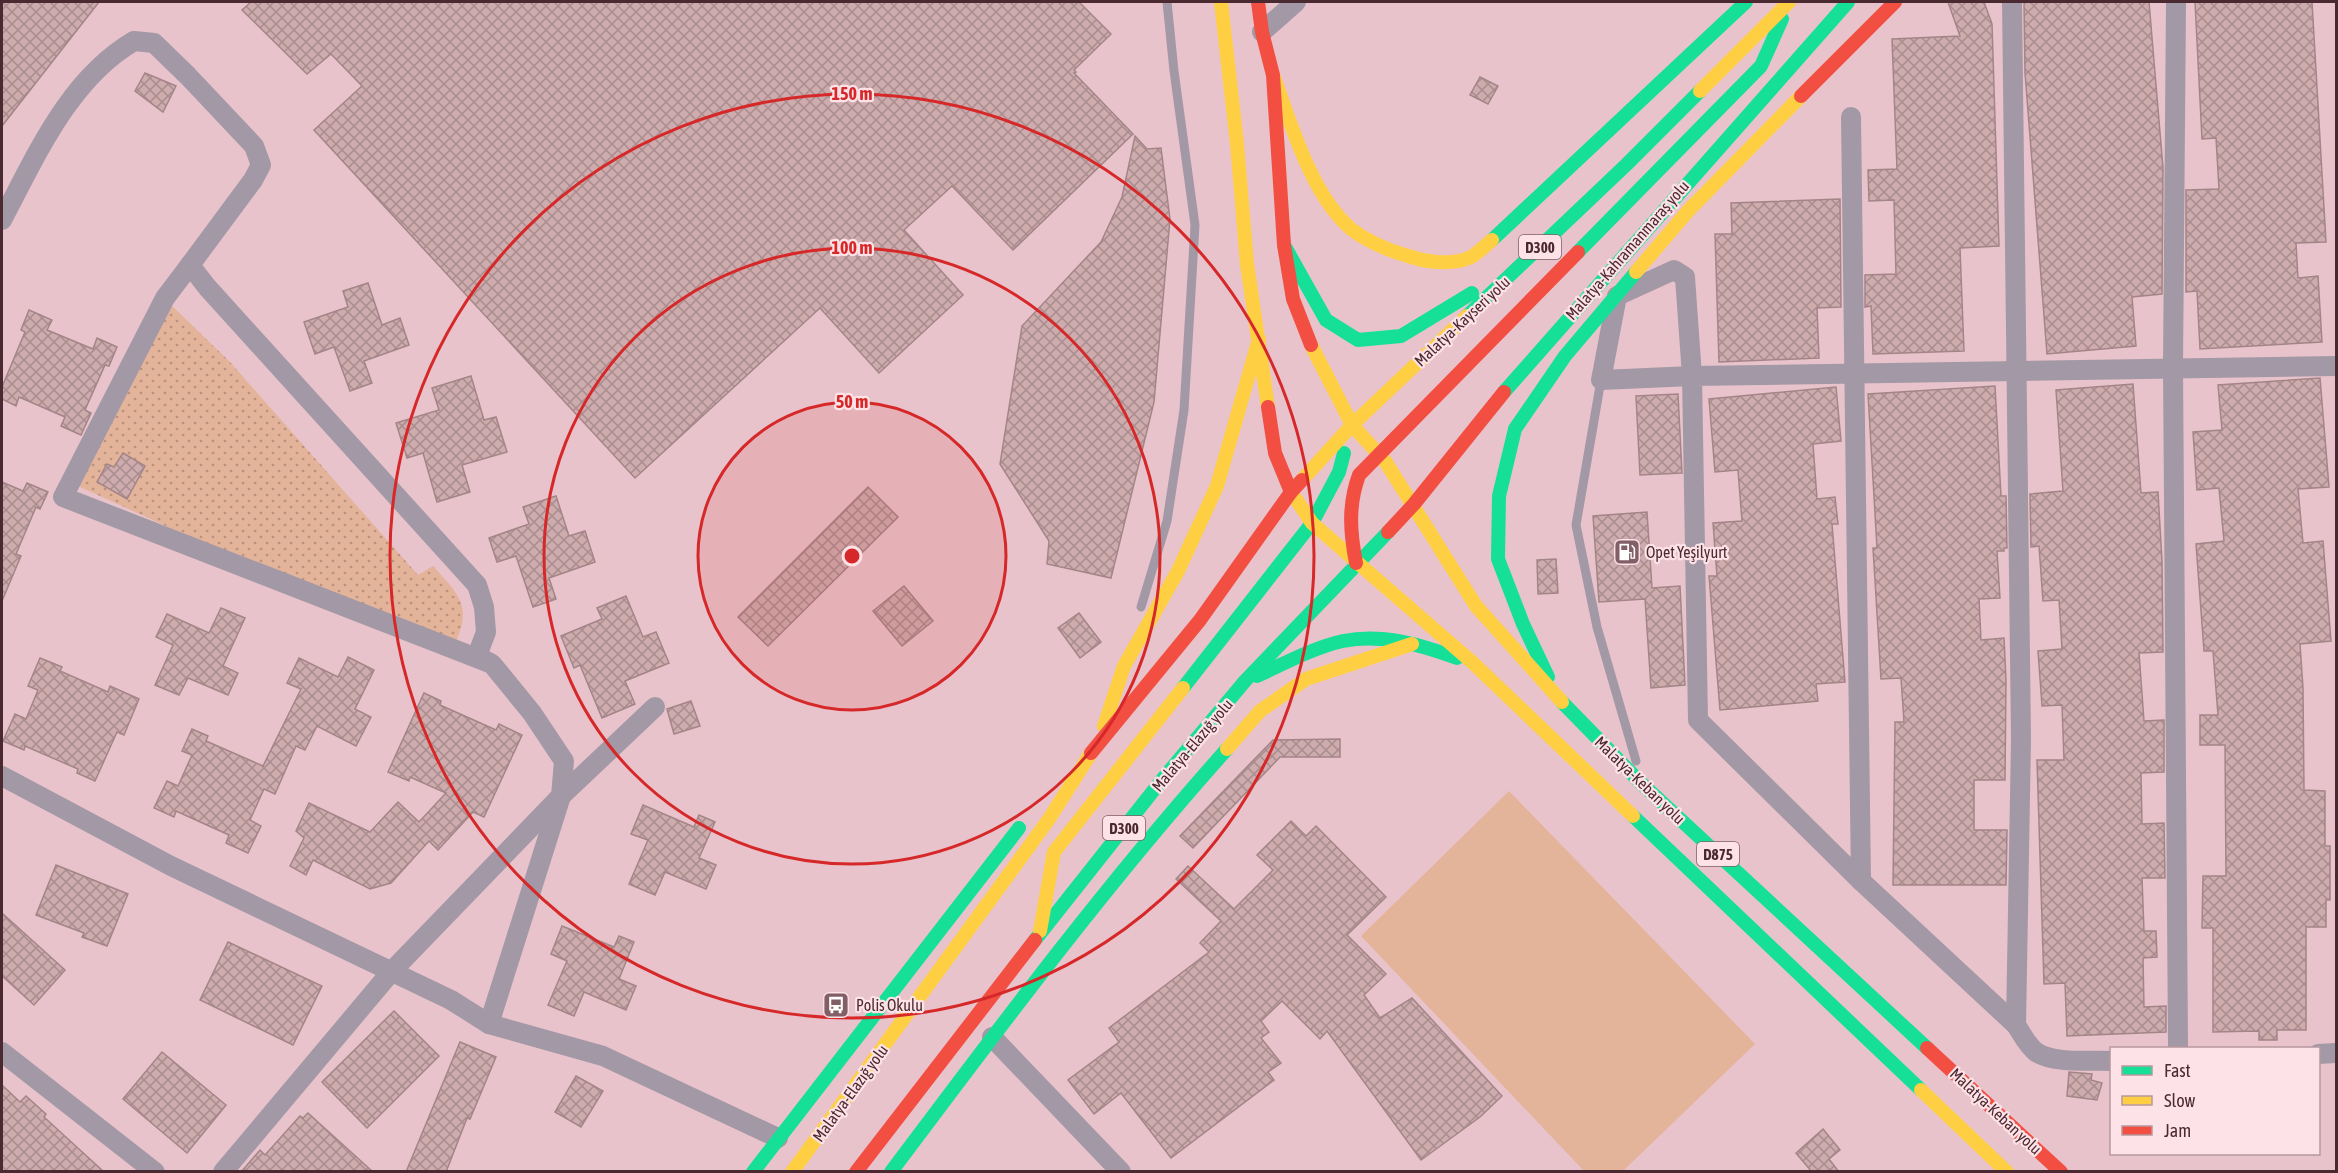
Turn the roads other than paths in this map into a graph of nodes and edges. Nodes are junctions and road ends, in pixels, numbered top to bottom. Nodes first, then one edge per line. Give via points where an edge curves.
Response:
1 (1167, 2) edge
2 (1221, 2) edge
3 (1258, 2) edge
4 (1296, 2) edge
5 (1746, 2) edge
6 (1789, 2) edge
7 (1848, 2) edge
8 (1895, 2) edge
9 (2012, 2) edge
10 (2176, 2) edge
11 (1262, 32) junction
12 (1273, 75) junction
13 (1851, 117) dead end
14 (2, 220) edge
15 (1284, 245) junction
16 (1528, 259) junction
17 (190, 264) junction
18 (1617, 296) junction
19 (1259, 339) junction
20 (1565, 356) junction
21 (2337, 366) edge
22 (2173, 367) junction
23 (2017, 371) junction
24 (1854, 375) junction
25 (1692, 376) junction
26 (1601, 380) junction
27 (1487, 415) junction
28 (1352, 425) junction
29 (1379, 454) junction
30 (1291, 492) junction
31 (1414, 504) junction
32 (1312, 523) junction
33 (1285, 530) junction
34 (1356, 563) junction
35 (1415, 643) junction
36 (1473, 663) junction
37 (492, 664) junction
38 (1124, 666) junction
39 (1245, 681) junction
40 (1559, 699) junction
41 (655, 707) dead end
42 (1098, 743) junction
43 (2, 776) edge
44 (1642, 784) junction
45 (561, 796) junction
46 (1042, 802) dead end
47 (1023, 824) dead end
48 (1861, 881) junction
49 (1039, 935) junction
50 (391, 972) junction
51 (489, 1024) junction
52 (2016, 1025) junction
53 (992, 1037) junction
54 (2178, 1047) edge
55 (2, 1052) edge
56 (2337, 1053) edge
57 (2320, 1054) edge
58 (2110, 1061) edge
59 (778, 1138) junction
60 (155, 1172) edge
61 (223, 1172) edge
62 (753, 1172) edge
63 (792, 1172) edge
64 (856, 1172) edge
65 (891, 1172) edge
66 (1121, 1172) edge
67 (2007, 1172) edge
68 (2061, 1172) edge

1 - 38 lane via 1195,225 1184,410 1167,521
2 - 19 main road, Malatya-Keban yolu via 1247,264
3 - 11 main road
4 - 11 street
5 - 12 main road via 1499,235 1470,257 1444,262 1420,260 1383,249 1350,228 1310,172
6 - 16 main road, Malatya-Kayseri yolu / D300
6 - 29 main road via 1761,66 1396,445
7 - 27 main road, Malatya-Kahramanmaraş yolu / D300 via 1525,366
8 - 18 main road via 1688,211
9 - 23 street
10 - 22 street
11 - 12 main road
12 - 15 main road, Malatya-Keban yolu
13 - 24 street
14 - 17 street via 49,132 100,65 134,41 154,43 254,146 261,165
15 - 16 main road via 1326,320 1358,340 1401,336
15 - 28 main road, Malatya-Keban yolu via 1300,318
16 - 28 main road, Malatya-Kayseri yolu / D300
17 - 37 street via 477,585 486,632 477,656
17 - 37 street via 165,298 63,497
18 - 20 main road
18 - 25 street via 1674,270 1685,277
18 - 26 street
19 - 30 main road, Malatya-Keban yolu via 1275,453
19 - 38 main road via 1216,486 1178,571
20 - 27 main road
20 - 40 main road via 1515,429 1499,496 1498,559 1523,624
21 - 22 street
22 - 23 street
22 - 54 street
23 - 24 street
23 - 52 street via 2021,739
24 - 25 street
24 - 48 street
25 - 26 street
25 - 48 street via 1698,720
26 - 44 lane via 1576,525 1597,627
27 - 31 main road, Malatya-Kahramanmaraş yolu / D300 via 1430,476
28 - 29 main road, Malatya-Keban yolu
28 - 30 main road, Malatya-Kayseri yolu / D300
28 - 32 main road via 1339,472
29 - 31 main road, Malatya-Keban yolu
29 - 34 main road via 1359,475 1351,495 1348,519
30 - 32 main road, Malatya-Keban yolu
30 - 33 main road, Malatya-Elazığ yolu / D300
31 - 34 main road, Malatya-Elazığ yolu / D300
31 - 40 main road, Malatya-Keban yolu / D875 via 1476,606
32 - 33 main road
32 - 34 main road, Malatya-Keban yolu
33 - 42 main road, Malatya-Elazığ yolu / D300 via 1200,620
33 - 49 main road via 1054,852
34 - 36 main road, Malatya-Keban yolu / D875
34 - 39 main road, Malatya-Elazığ yolu / D300
35 - 36 main road
35 - 39 main road via 1343,641
35 - 53 main road via 1306,679 1260,711 1166,817
36 - 67 main road, Malatya-Keban yolu / D875
37 - 45 street via 564,761
38 - 42 main road
39 - 49 main road, Malatya-Elazığ yolu / D300
40 - 44 main road, Malatya-Keban yolu / D875
41 - 45 street
42 - 46 main road
42 - 63 main road, Malatya-Elazığ yolu / D300 via 1049,819
43 - 50 street via 171,866
44 - 68 main road, Malatya-Keban yolu / D875
45 - 50 street
45 - 51 street
47 - 59 main road
48 - 52 street
49 - 64 main road, Malatya-Elazığ yolu / D300
50 - 51 street via 451,1000
50 - 61 street
51 - 59 street via 603,1056
52 - 58 street via 2037,1053 2052,1059
53 - 65 main road
53 - 66 street
55 - 60 street
56 - 57 street
59 - 62 main road

